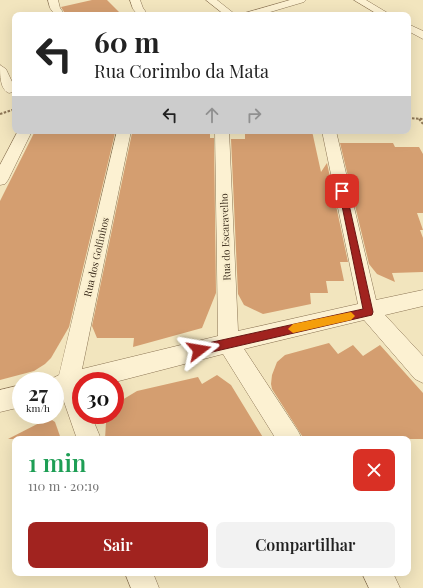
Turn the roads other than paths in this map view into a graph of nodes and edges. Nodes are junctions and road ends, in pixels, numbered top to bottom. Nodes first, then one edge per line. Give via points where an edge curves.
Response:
1 (53, 0) edge
2 (135, 0) edge
3 (211, 0) edge
4 (301, 0) edge
5 (359, 0) edge
6 (59, 12) edge
7 (140, 12) edge
8 (227, 12) edge
9 (260, 12) edge
10 (381, 12) edge
11 (411, 29) edge
12 (423, 36) edge
13 (0, 69) edge
14 (9, 89) dead end
15 (23, 134) edge
16 (123, 134) edge
17 (222, 134) edge
18 (330, 134) edge
19 (0, 180) edge
20 (423, 298) edge
21 (369, 312) junction
22 (228, 343) junction
23 (423, 372) edge
24 (64, 377) edge
25 (64, 384) edge
26 (64, 389) edge
27 (12, 398) edge
28 (0, 401) edge
29 (88, 436) edge
30 (288, 436) edge
31 (140, 576) edge
32 (378, 576) edge
33 (145, 588) edge
34 (386, 588) edge

1 - 6 street
2 - 7 street
3 - 8 street
4 - 9 street
5 - 10 street
11 - 12 street
13 - 14 street
15 - 19 street
16 - 24 street, Rua dos Golfinhos
17 - 22 street, Rua do Escaravelho
18 - 21 street
20 - 21 street
21 - 22 street
21 - 23 street
22 - 25 street
22 - 30 street
26 - 29 street
27 - 28 street
31 - 33 street
32 - 34 street

